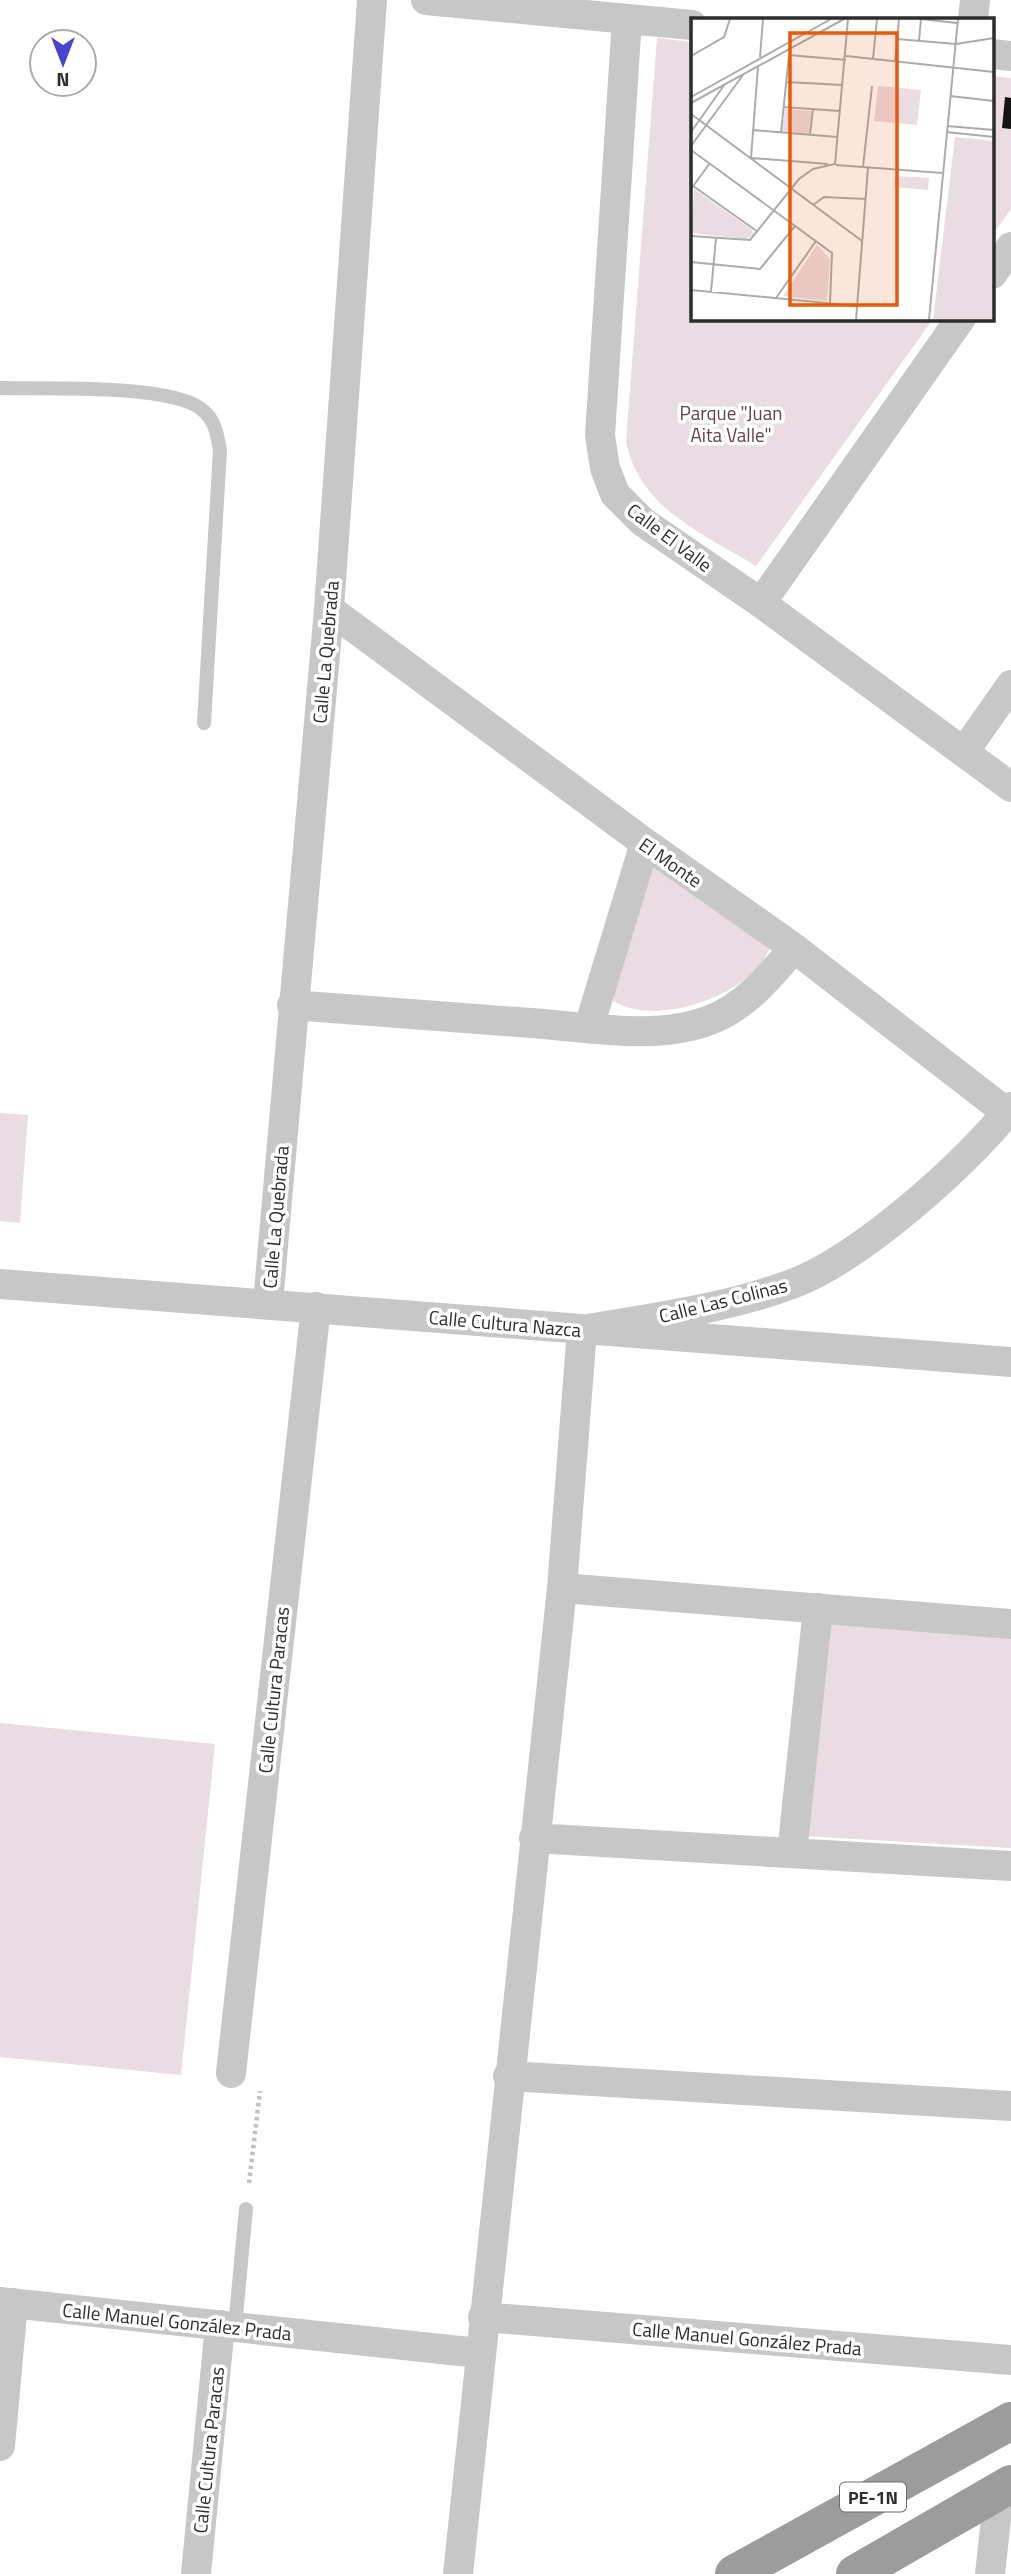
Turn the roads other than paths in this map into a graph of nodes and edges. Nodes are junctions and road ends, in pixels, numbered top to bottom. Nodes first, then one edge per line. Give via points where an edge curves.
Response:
1 (372, 0) edge
2 (426, 0) edge
3 (975, 0) edge
4 (973, 18) edge
5 (627, 19) junction
6 (691, 25) edge
7 (993, 54) edge
8 (1011, 56) edge
9 (1011, 247) edge
10 (993, 273) edge
11 (960, 320) edge
12 (0, 388) edge
13 (761, 603) junction
14 (329, 610) junction
15 (1011, 685) edge
16 (204, 723) dead end
17 (964, 752) junction
18 (1011, 787) edge
19 (645, 844) junction
20 (794, 948) junction
21 (292, 1005) junction
22 (589, 1027) junction
23 (1010, 1112) edge
24 (0, 1284) edge
25 (268, 1303) junction
26 (316, 1307) junction
27 (582, 1330) junction
28 (1011, 1362) edge
29 (562, 1588) junction
30 (818, 1608) junction
31 (1011, 1624) edge
32 (534, 1838) junction
33 (792, 1853) junction
34 (1011, 1866) edge
35 (231, 2073) road end
36 (508, 2076) junction
37 (1011, 2106) edge
38 (246, 2209) road end
39 (6, 2303) edge
40 (483, 2317) junction
41 (228, 2326) junction
42 (479, 2353) junction
43 (1011, 2360) edge
44 (1011, 2421) edge
45 (0, 2446) edge
46 (1005, 2488) edge
47 (195, 2574) edge
48 (458, 2574) edge
49 (734, 2574) edge
50 (855, 2574) edge
51 (990, 2574) edge

1 - 14 street, Calle La Quebrada
2 - 5 street
3 - 4 street
5 - 6 street
5 - 13 street, Calle El Valle via 600,435 605,468 615,494 643,522
7 - 8 street
9 - 10 street
11 - 13 street
12 - 16 lane via 158,394 199,407 216,426 220,450
13 - 17 street, Calle El Valle
14 - 19 street, El Monte
14 - 21 street, Calle La Quebrada
15 - 17 street
17 - 18 street, Calle El Valle
19 - 20 street, El Monte
19 - 22 street
20 - 22 street via 741,1003 709,1021 657,1031
20 - 23 street, El Monte
21 - 22 street
21 - 25 street, Calle La Quebrada
23 - 27 street, Calle Las Colinas via 924,1197 852,1250 794,1283 715,1306
24 - 25 street, Calle Cultura Nazca
25 - 26 street, Calle Cultura Nazca
26 - 27 street, Calle Cultura Nazca
26 - 35 street, Calle Cultura Paracas
27 - 28 street, Calle Cultura Nazca
27 - 29 street
29 - 30 street
29 - 32 street
30 - 31 street
30 - 33 street
32 - 33 street
32 - 36 street
33 - 34 street
36 - 37 street
36 - 40 street
38 - 41 lane, Calle Cultura Paracas
39 - 41 street, Calle Manuel González Prada
39 - 45 street
40 - 42 street
40 - 43 street, Calle Manuel González Prada
41 - 42 street, Calle Manuel González Prada
41 - 47 street, Calle Cultura Paracas
42 - 48 street
44 - 49 highway, PE-1N
46 - 50 highway, PE-1N
46 - 51 street

